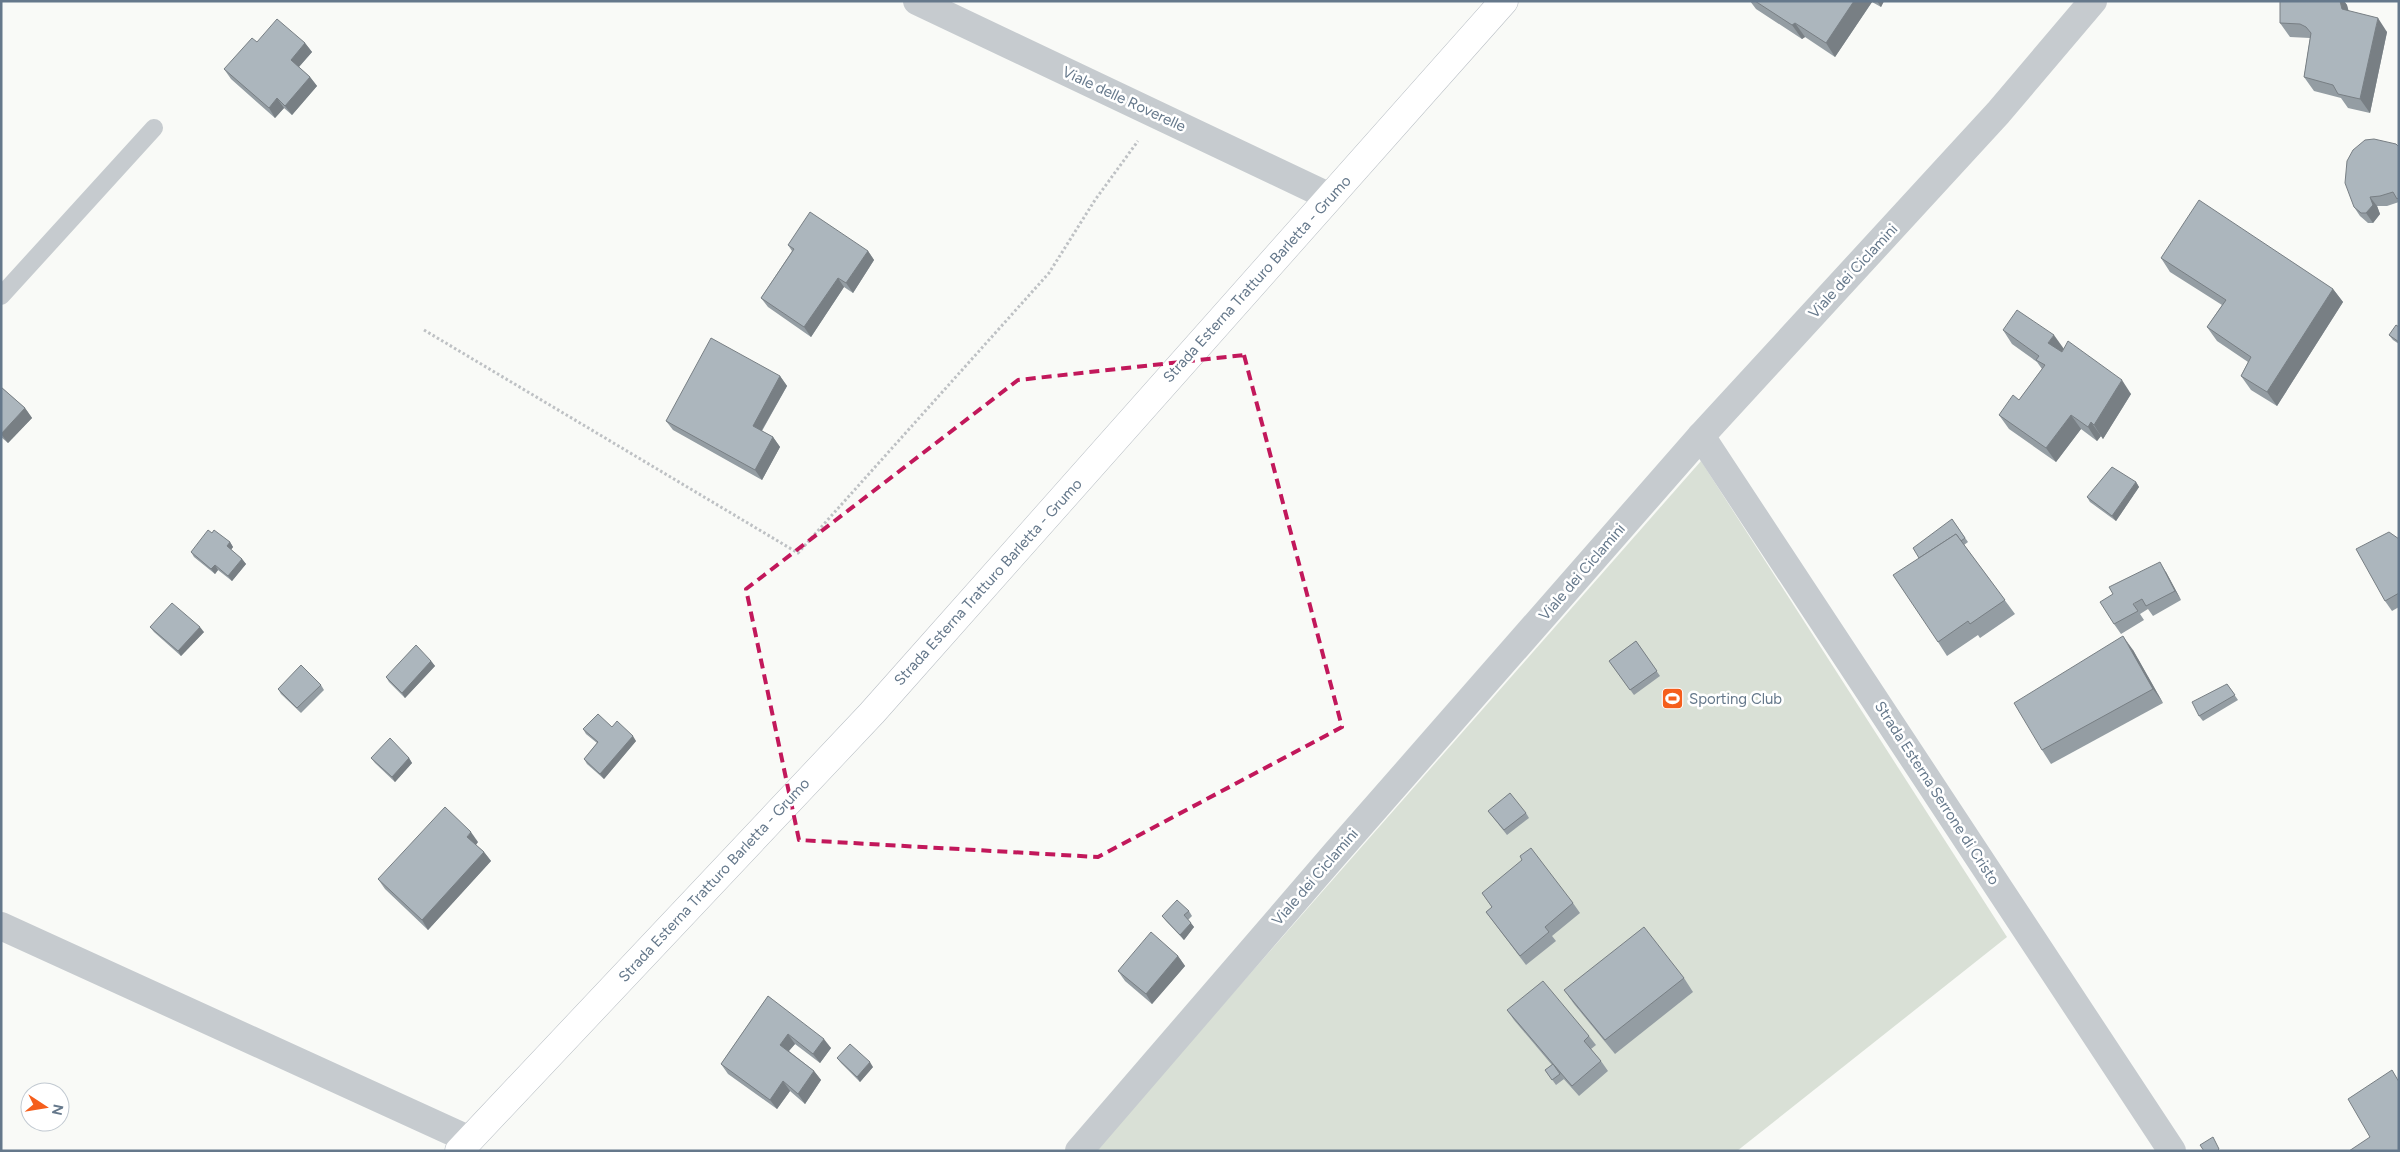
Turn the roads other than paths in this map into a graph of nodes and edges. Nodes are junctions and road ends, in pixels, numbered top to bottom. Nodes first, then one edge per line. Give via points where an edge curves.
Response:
1 (917, 1) edge
2 (1504, 1) edge
3 (2093, 1) edge
4 (154, 128) dead end
5 (1330, 197) junction
6 (1, 296) edge
7 (1701, 436) junction
8 (1, 926) edge
9 (464, 1145) edge
10 (1079, 1151) edge
11 (2172, 1151) edge

1 - 5 street, Viale delle Roverelle
2 - 5 street, Strada Esterna Tratturo Barletta - Grumo
3 - 7 street, Viale dei Ciclamini via 1998,113
4 - 6 lane
5 - 9 street, Strada Esterna Tratturo Barletta - Grumo via 872,713
7 - 10 street, Viale dei Ciclamini
7 - 11 street, Strada Esterna Serrone di Cristo
8 - 9 street

